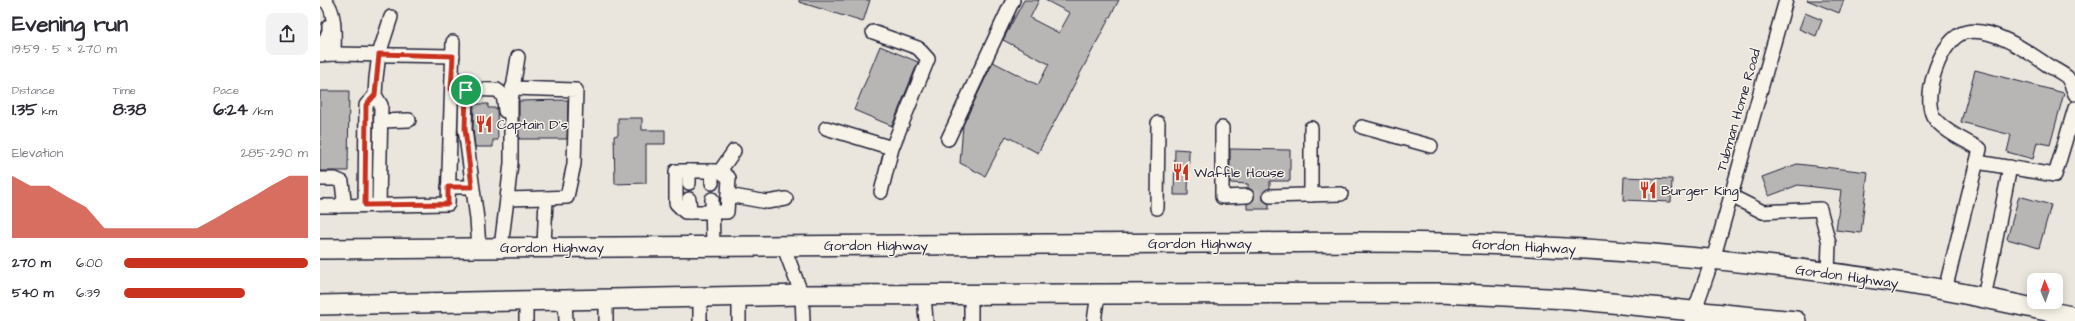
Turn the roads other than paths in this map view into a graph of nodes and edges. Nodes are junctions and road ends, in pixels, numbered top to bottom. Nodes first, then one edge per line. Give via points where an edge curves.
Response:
1 (1014, 0) edge
2 (1786, 0) edge
3 (324, 2) edge
4 (391, 17) dead end
5 (873, 32) dead end
6 (453, 42) dead end
7 (320, 45) edge
8 (334, 54) junction
9 (379, 54) junction
10 (320, 55) edge
11 (453, 56) junction
12 (518, 57) dead end
13 (512, 88) junction
14 (451, 89) junction
15 (466, 90) junction
16 (2075, 94) edge
17 (375, 95) junction
18 (2075, 108) edge
19 (409, 120) dead end
20 (381, 121) junction
21 (1158, 123) dead end
22 (1362, 127) dead end
23 (826, 128) dead end
24 (1222, 128) dead end
25 (1311, 128) dead end
26 (948, 139) dead end
27 (1431, 146) dead end
28 (512, 148) junction
29 (892, 148) junction
30 (734, 150) dead end
31 (1977, 162) junction
32 (2010, 167) junction
33 (715, 175) junction
34 (320, 179) edge
35 (448, 187) junction
36 (472, 187) junction
37 (881, 192) dead end
38 (1341, 194) dead end
39 (728, 195) junction
40 (1311, 195) junction
41 (1247, 196) tunnel mouth
42 (1270, 196) tunnel mouth
43 (1731, 196) junction
44 (546, 198) junction
45 (689, 199) dead end
46 (786, 199) dead end
47 (507, 200) junction
48 (365, 205) junction
49 (379, 205) junction
50 (320, 206) edge
51 (340, 206) junction
52 (712, 206) junction
53 (1157, 208) dead end
54 (690, 212) junction
55 (784, 245) junction
56 (713, 246) junction
57 (501, 247) junction
58 (544, 247) junction
59 (479, 248) junction
60 (320, 249) edge
61 (1713, 260) junction
62 (1828, 273) junction
63 (1945, 290) junction
64 (1098, 294) junction
65 (802, 295) junction
66 (924, 295) junction
67 (971, 295) junction
68 (739, 297) junction
69 (700, 298) junction
70 (1984, 298) junction
71 (565, 300) junction
72 (606, 300) junction
73 (526, 301) junction
74 (320, 305) edge
75 (1694, 315) edge
76 (2075, 317) edge
77 (526, 321) edge
78 (566, 321) edge
79 (606, 321) edge
80 (700, 321) edge
81 (739, 321) edge
82 (802, 321) edge
83 (926, 321) edge
84 (971, 321) edge
85 (1094, 321) edge
86 (1796, 321) edge

1 - 26 street
2 - 43 street, Tubman Home Road
3 - 7 street via 329,31 324,43
3 - 8 street via 331,10 334,24
4 - 9 street
5 - 29 street via 918,48 928,59
6 - 11 street
8 - 9 street
8 - 10 street
9 - 11 street
9 - 17 street
11 - 14 street
12 - 13 street
13 - 28 street
13 - 44 street via 576,90 574,164 567,197
14 - 15 street
14 - 35 street
15 - 28 street via 497,90 502,93 506,134
15 - 36 street via 465,129
16 - 31 street via 2067,78 2019,46 1983,32 1965,32 1952,41 1936,65 1930,97 1933,116 1949,131 1980,149
17 - 20 street via 381,105
17 - 48 street via 366,105
18 - 32 street via 2055,175
19 - 20 street
20 - 49 street
21 - 53 street
22 - 27 street
23 - 29 street
24 - 41 street via 1222,197
25 - 40 street
28 - 47 street
29 - 37 street
30 - 33 street
31 - 32 street
31 - 63 street
32 - 70 street
33 - 39 street via 729,178
33 - 54 street via 689,177 676,170 676,203 685,212
34 - 51 street via 335,179 342,182 344,200
35 - 36 street
35 - 49 street via 448,204
36 - 59 street
38 - 40 street
39 - 46 street via 767,202
39 - 52 street via 727,212
40 - 42 street
43 - 61 street, Tubman Home Road
43 - 62 street via 1763,212 1820,209 1829,243
44 - 47 street
44 - 58 street
45 - 54 street
47 - 57 street
48 - 49 street
48 - 51 street
50 - 51 street
52 - 54 street
52 - 56 street
55 - 56 highway, Gordon Highway
55 - 61 highway, Gordon Highway via 1434,242 1572,248
55 - 65 street
56 - 58 highway, Gordon Highway
57 - 58 highway, Gordon Highway
57 - 59 highway, Gordon Highway
59 - 60 highway, Gordon Highway
61 - 62 highway, Gordon Highway
61 - 75 street, Tubman Home Road
62 - 63 highway, Gordon Highway
63 - 70 highway, Gordon Highway
64 - 67 highway
64 - 75 highway via 1439,293 1570,299
64 - 85 street
65 - 66 highway
65 - 68 highway
65 - 82 street
66 - 67 highway
66 - 83 street
67 - 84 street
68 - 69 highway
68 - 81 street
69 - 72 highway
69 - 80 street
70 - 76 highway, Gordon Highway
71 - 72 highway
71 - 73 highway
71 - 78 street
72 - 79 street
73 - 74 highway
73 - 77 street
75 - 86 highway

